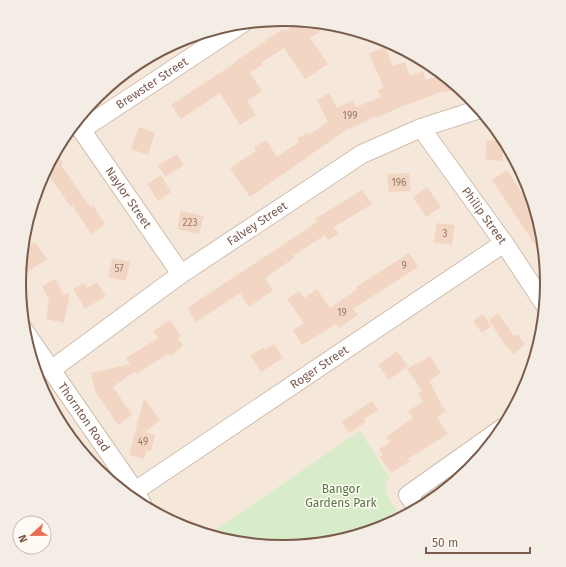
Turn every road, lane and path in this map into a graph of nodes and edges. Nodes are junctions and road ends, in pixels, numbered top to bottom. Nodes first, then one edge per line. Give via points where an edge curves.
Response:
1 (228, 32) edge
2 (473, 111) edge
3 (82, 124) edge
4 (79, 127) edge
5 (421, 128) junction
6 (504, 243) junction
7 (181, 274) junction
8 (539, 295) edge
9 (33, 343) edge
10 (51, 370) junction
11 (484, 443) edge
12 (135, 493) edge
13 (141, 498) edge
14 (413, 502) edge

1 - 3 street, Brewster Street
2 - 5 street, Falvey Street
4 - 7 street, Naylor Street
5 - 6 street, Philip Street
5 - 7 street, Falvey Street via 362,154
6 - 8 street, Philip Street
6 - 13 street, Roger Street
7 - 10 street, Falvey Street
9 - 10 street, Thornton Road
10 - 12 street, Thornton Road
11 - 14 street

